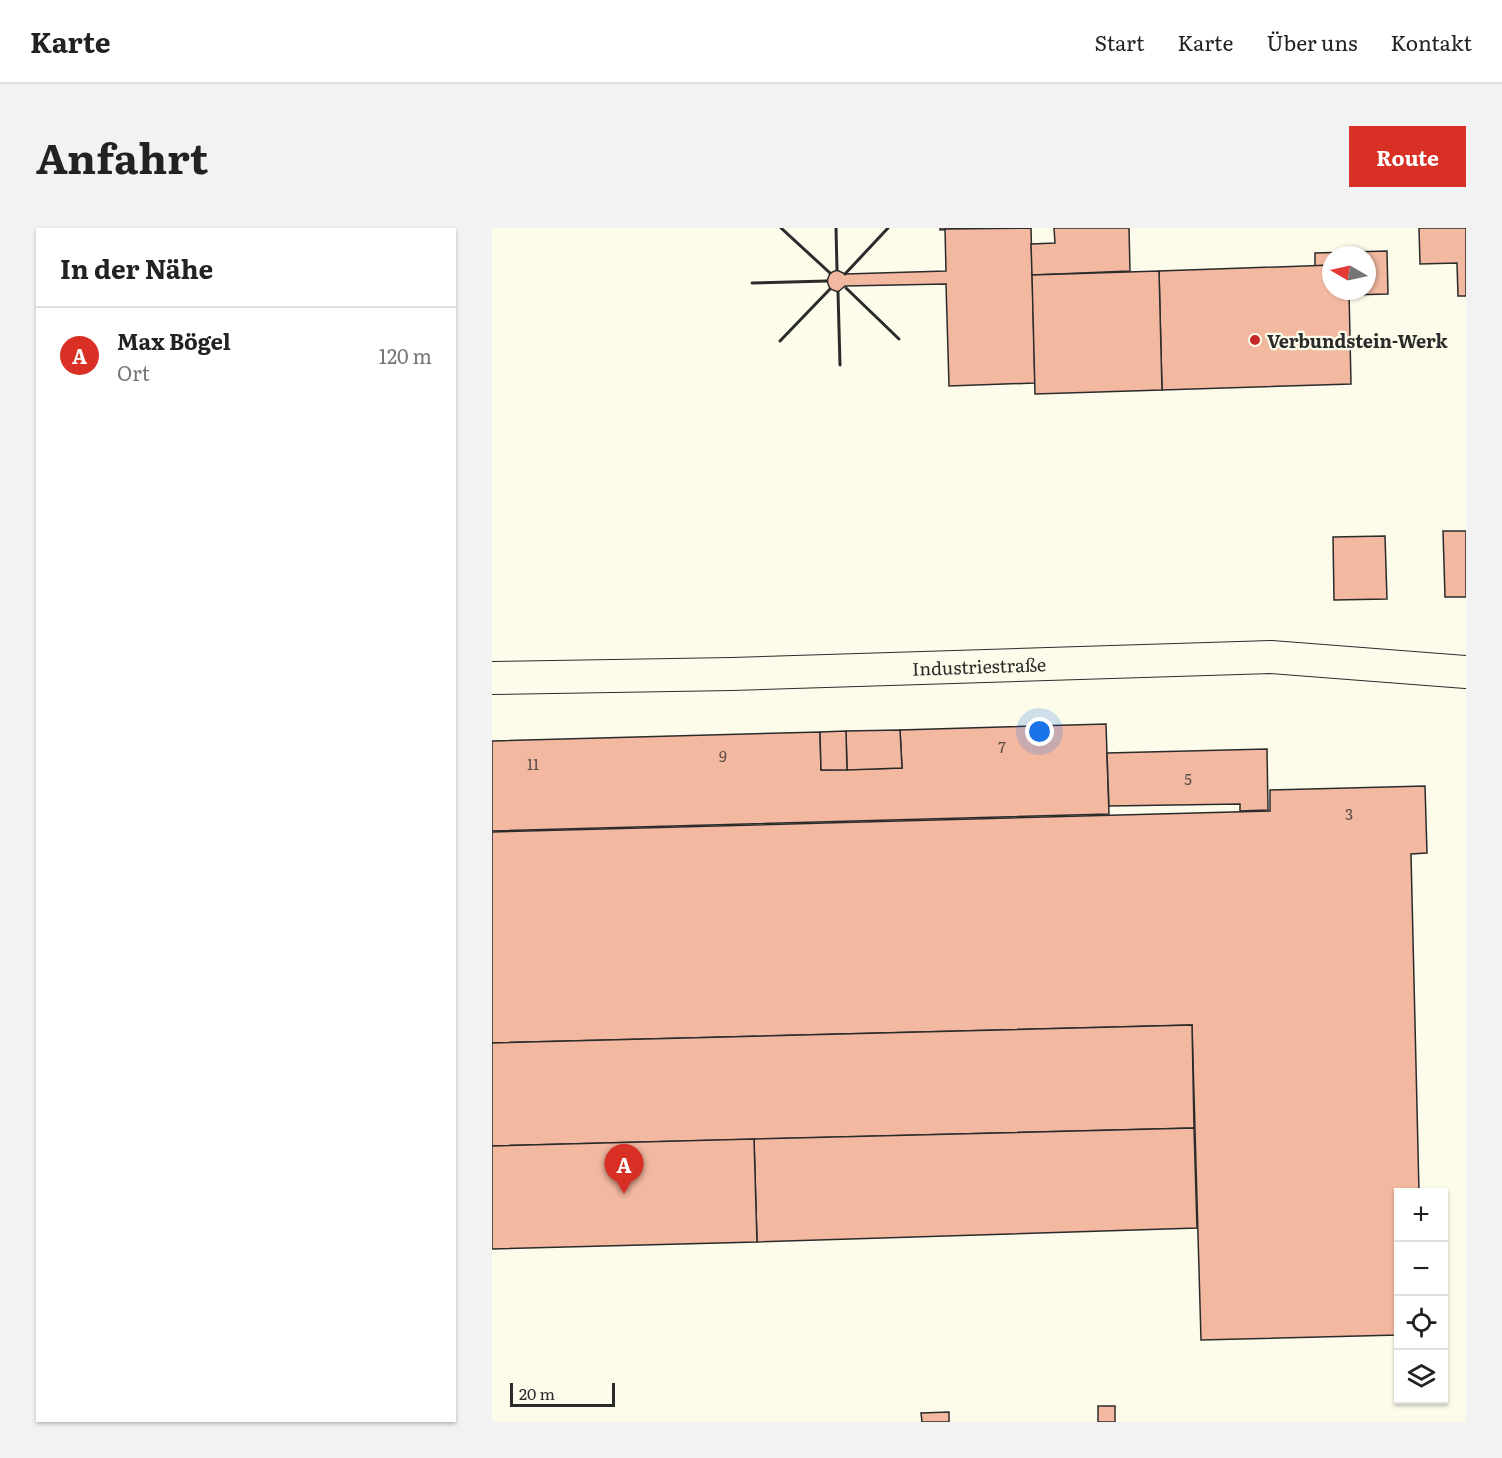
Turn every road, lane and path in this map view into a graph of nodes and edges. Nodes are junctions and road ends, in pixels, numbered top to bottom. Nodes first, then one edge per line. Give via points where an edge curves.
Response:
1 (1466, 672) edge
2 (492, 678) edge

1 - 2 street, Industriestraße via 1271,657

